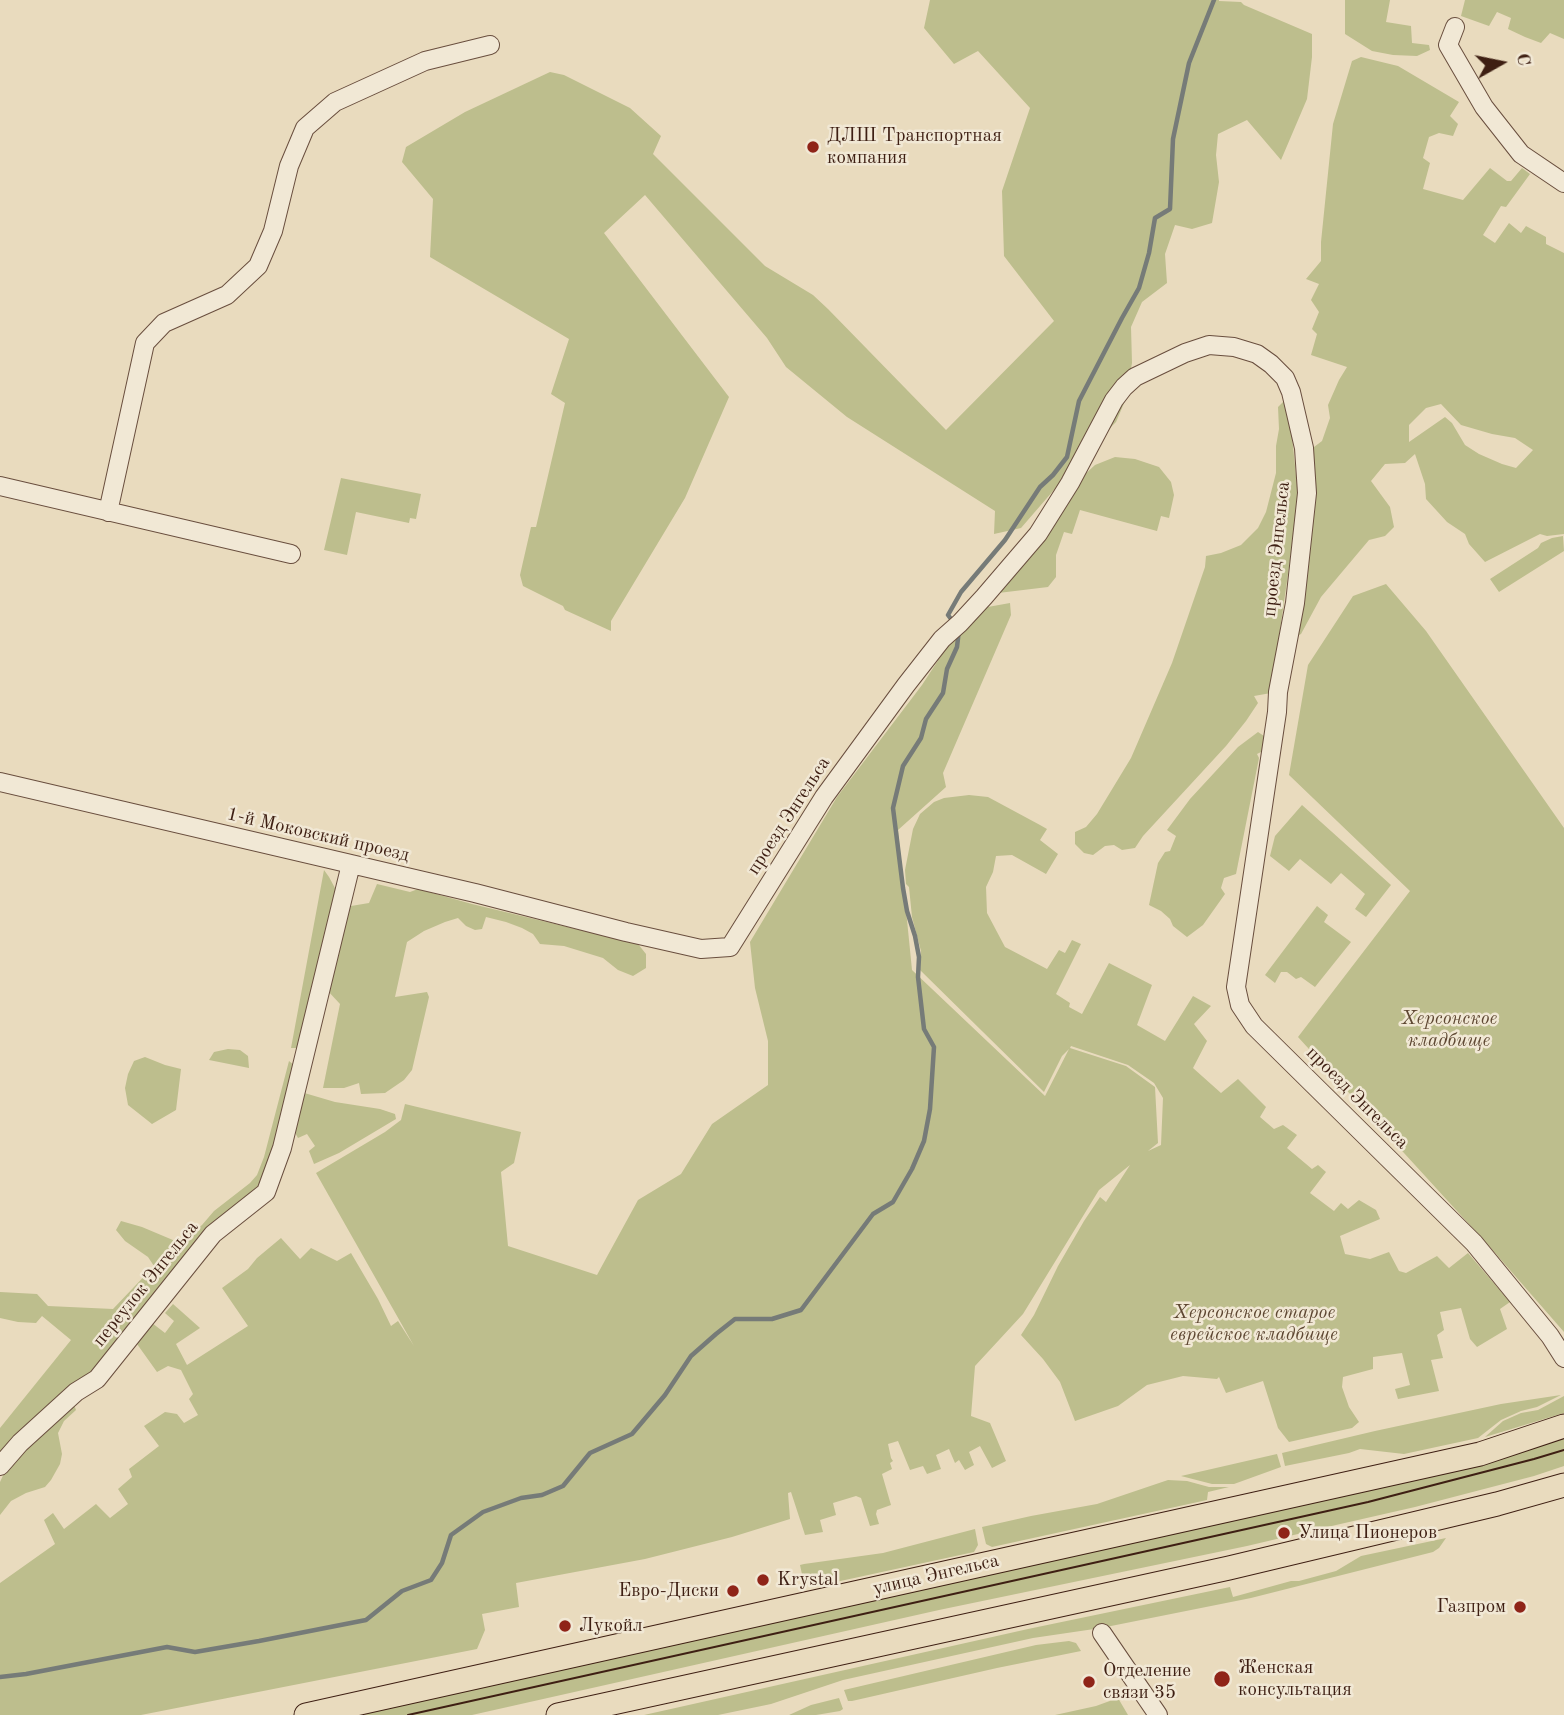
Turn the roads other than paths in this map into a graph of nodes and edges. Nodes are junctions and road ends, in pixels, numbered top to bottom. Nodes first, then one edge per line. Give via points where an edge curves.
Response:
1 (1455, 27) dead end
2 (490, 45) dead end
3 (1564, 183) edge
4 (0, 486) edge
5 (108, 512) junction
6 (291, 554) dead end
7 (0, 782) edge
8 (351, 864) junction
9 (626, 932) joint
10 (1564, 1358) edge
11 (1564, 1426) edge
12 (0, 1466) edge
13 (1564, 1485) edge
14 (1102, 1633) dead end
15 (306, 1715) edge
16 (558, 1715) edge
17 (1158, 1715) edge

1 - 3 street via 1448,45 1484,107 1521,154
2 - 5 street via 425,61 335,103 305,128 258,266 227,295 164,323 145,344
4 - 5 street
5 - 6 street
7 - 8 street, 1-й Моковский проезд
8 - 9 street, 1-й Моковский проезд
8 - 12 street, переулок Энгельса via 282,1148 266,1192 213,1234 97,1380 76,1392
9 - 10 street, проезд Энгельса via 701,949 730,947 824,797 906,685 1038,534 1124,387 1135,377 1209,345 1257,354 1285,378 1291,392 1304,448 1307,493 1295,603 1236,987 1240,1005 1254,1026 1474,1243
11 - 15 main road, улица Энгельса via 1480,1454
13 - 16 main road via 1229,1568
14 - 17 street

